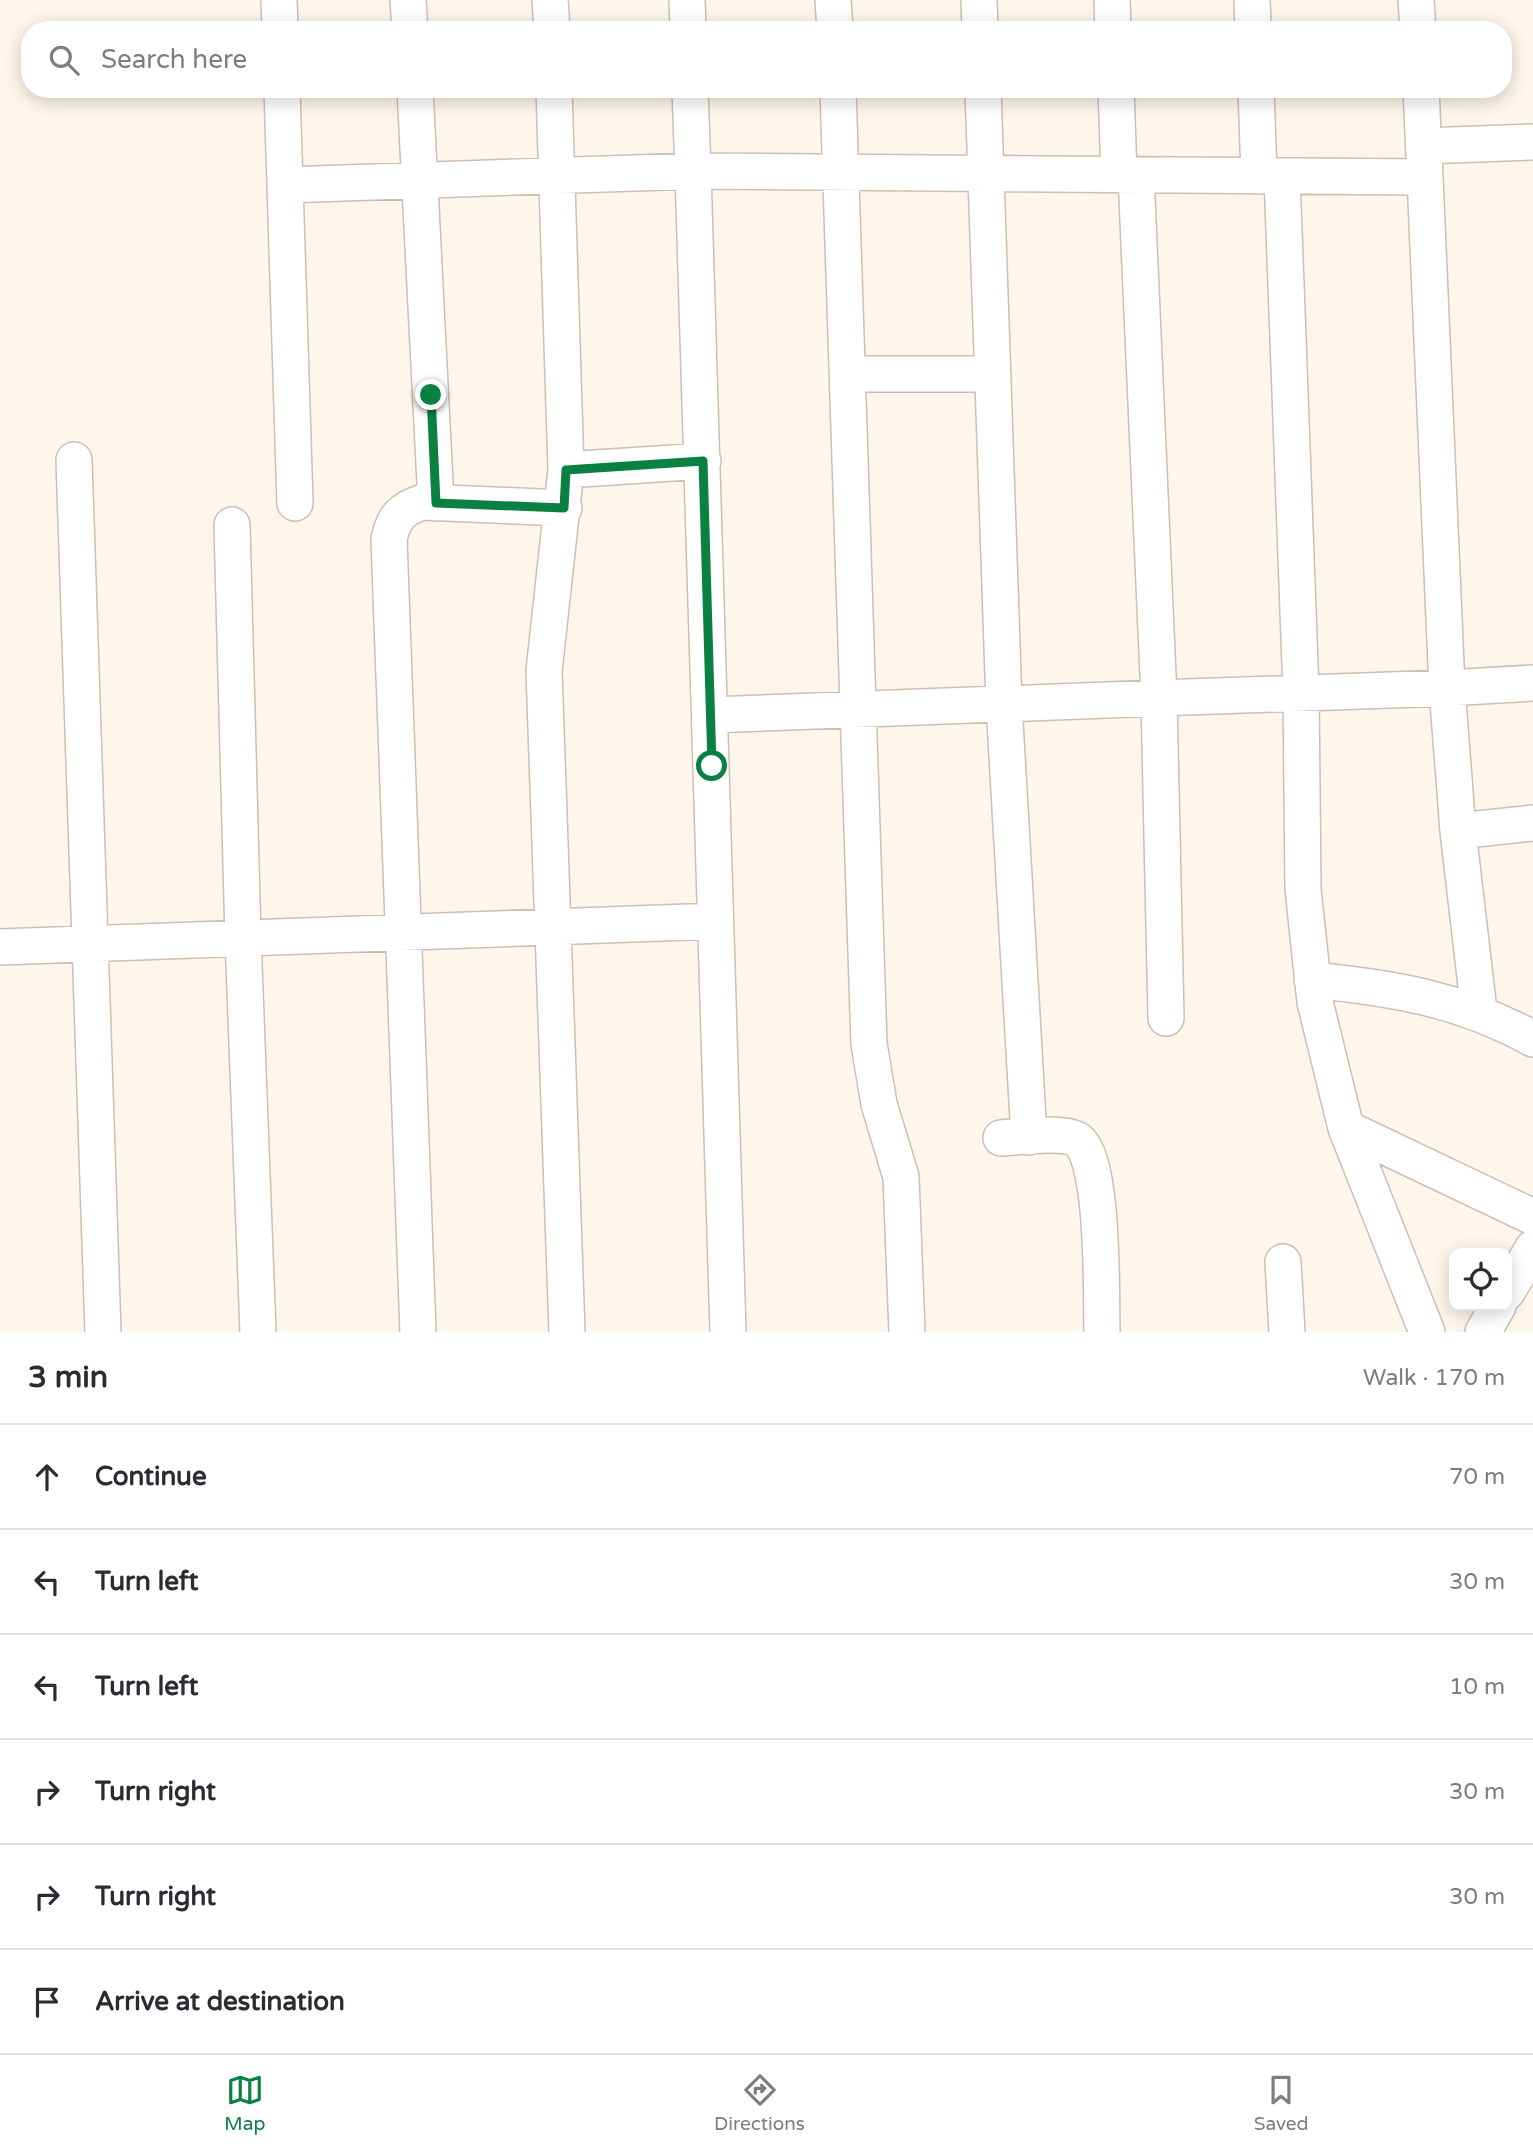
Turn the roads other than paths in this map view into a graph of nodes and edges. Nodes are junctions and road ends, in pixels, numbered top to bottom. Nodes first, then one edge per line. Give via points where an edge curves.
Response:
1 (279, 0) edge
2 (408, 0) edge
3 (550, 0) edge
4 (687, 0) edge
5 (833, 0) edge
6 (979, 0) edge
7 (1112, 0) edge
8 (1252, 0) edge
9 (1416, 0) edge
10 (280, 21) edge
11 (410, 21) edge
12 (551, 21) edge
13 (688, 21) edge
14 (834, 21) edge
15 (980, 21) edge
16 (1113, 21) edge
17 (1253, 21) edge
18 (1417, 21) edge
19 (282, 98) edge
20 (416, 98) edge
21 (554, 98) edge
22 (690, 98) edge
23 (839, 98) edge
24 (983, 98) edge
25 (1117, 98) edge
26 (1258, 98) edge
27 (1421, 98) edge
28 (1533, 142) edge
29 (1425, 162) junction
30 (694, 171) junction
31 (843, 173) junction
32 (986, 174) junction
33 (1128, 175) junction
34 (558, 176) junction
35 (1271, 176) junction
36 (421, 179) junction
37 (286, 185) junction
38 (849, 374) junction
39 (993, 374) junction
40 (74, 460) dead end
41 (703, 461) junction
42 (566, 470) junction
43 (295, 503) dead end
44 (436, 503) junction
45 (564, 508) junction
46 (232, 525) dead end
47 (1533, 683) edge
48 (1447, 688) junction
49 (1301, 692) junction
50 (1159, 698) junction
51 (1004, 704) junction
52 (859, 710) junction
53 (711, 715) junction
54 (1533, 823) edge
55 (1458, 831) junction
56 (715, 921) junction
57 (555, 927) junction
58 (402, 932) junction
59 (243, 938) junction
60 (91, 943) junction
61 (0, 947) edge
62 (1312, 980) junction
63 (1479, 1011) junction
64 (1166, 1018) dead end
65 (1533, 1039) edge
66 (1346, 1128) junction
67 (1533, 1216) edge
68 (1533, 1248) edge
69 (1283, 1262) dead end
70 (1512, 1284) edge
71 (1496, 1311) edge
72 (103, 1332) edge
73 (258, 1332) edge
74 (418, 1332) edge
75 (567, 1332) edge
76 (729, 1332) edge
77 (906, 1332) edge
78 (1102, 1332) edge
79 (1287, 1332) edge
80 (1427, 1332) edge
81 (1483, 1332) edge

1 - 10 street
2 - 11 street
3 - 12 street
4 - 13 street
5 - 14 street
6 - 15 street
7 - 16 street
8 - 17 street
9 - 18 street
19 - 37 street
20 - 36 street
21 - 34 street
22 - 30 street
23 - 31 street
24 - 32 street
25 - 33 street
26 - 35 street
27 - 29 street
28 - 29 street
29 - 35 street
29 - 48 street
30 - 31 street
30 - 34 street
30 - 41 street
31 - 32 street
31 - 38 street
32 - 33 street
32 - 39 street
33 - 35 street
33 - 50 street
34 - 36 street
34 - 42 street
35 - 49 street
36 - 37 street
36 - 44 street
37 - 43 street
38 - 39 street
38 - 52 street
39 - 51 street
40 - 60 street
41 - 42 street
41 - 53 street
42 - 45 street
44 - 45 street
44 - 58 street via 405,508 393,520 389,538
45 - 57 street via 544,671
46 - 59 street
47 - 48 street
48 - 49 street
48 - 55 street
49 - 50 street
49 - 62 street via 1303,889
50 - 51 street
50 - 64 street
51 - 52 street
51 - 78 street via 1015,1137 1076,1139 1085,1147 1097,1200
52 - 53 street
52 - 77 street via 869,1044 879,1104 901,1177
53 - 56 street
54 - 55 street
55 - 63 street
56 - 57 street
56 - 76 street
57 - 58 street
57 - 75 street
58 - 59 street
58 - 74 street
59 - 60 street
59 - 73 street
60 - 61 street
60 - 72 street
62 - 63 street via 1405,992
62 - 66 street
63 - 65 street
66 - 67 street
66 - 80 street
68 - 70 street
69 - 79 street
71 - 81 street

